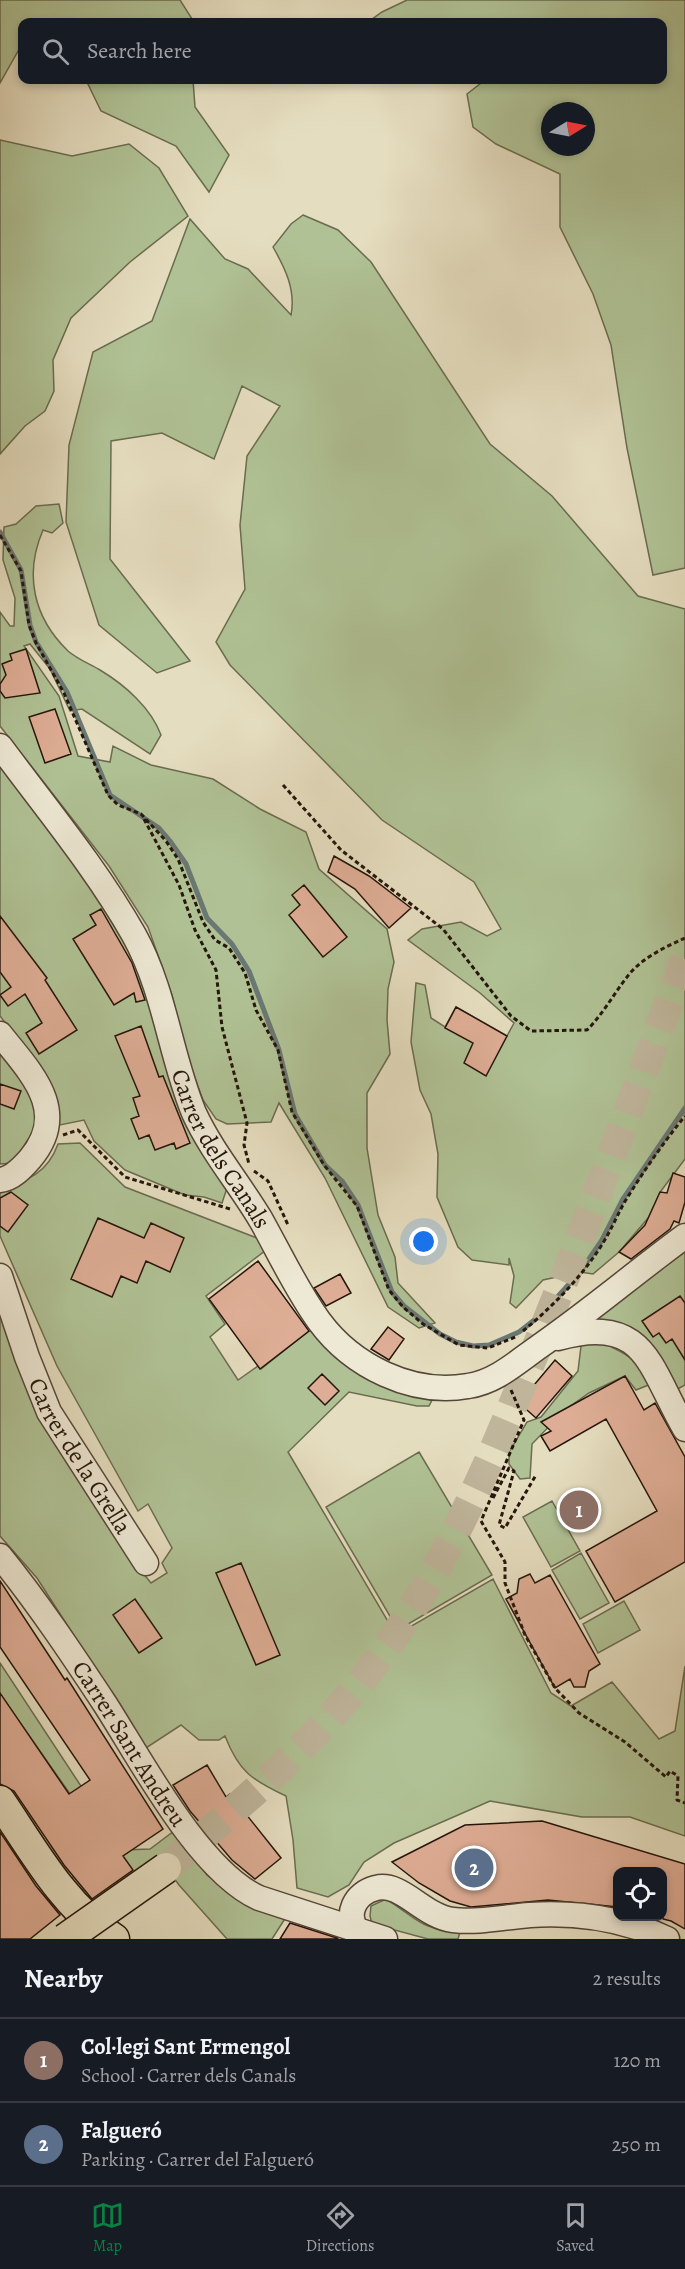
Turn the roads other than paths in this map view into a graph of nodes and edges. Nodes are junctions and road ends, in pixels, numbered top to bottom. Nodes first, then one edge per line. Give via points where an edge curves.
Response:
1 (0, 746) edge
2 (0, 1034) edge
3 (0, 1180) edge
4 (685, 1236) edge
5 (0, 1276) edge
6 (549, 1340) junction
7 (685, 1429) edge
8 (0, 1556) edge
9 (146, 1563) dead end
10 (0, 1801) edge
11 (166, 1868) tunnel mouth
12 (282, 1905) junction
13 (353, 1905) junction
14 (358, 1932) junction
15 (99, 1933) edge
16 (65, 1939) edge
17 (386, 1939) edge
18 (667, 1939) edge

1 - 6 street, Carrer dels Canals via 101,882 134,935 149,965 194,1112 212,1149 260,1218 321,1323 348,1350 378,1370 406,1383 434,1388 466,1387 502,1373
2 - 3 street via 42,1089 47,1107 42,1142 14,1175
4 - 6 street, Carrer dels Canals
5 - 9 street, Carrer de la Grella via 49,1412
6 - 7 street, Carrer dels Canals via 602,1330 632,1341 651,1365
8 - 12 street, Carrer Sant Andreu via 212,1863 244,1891
10 - 15 main road via 46,1869
11 - 16 main road, bridge
12 - 13 street via 318,1914 343,1912
12 - 14 street
13 - 14 street via 350,1915
13 - 18 street via 364,1892 402,1882 424,1911 449,1920 584,1916 644,1928
14 - 17 street

